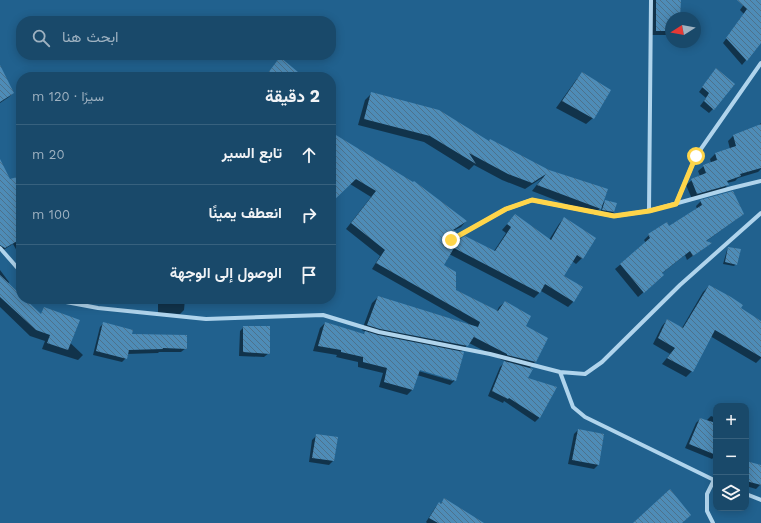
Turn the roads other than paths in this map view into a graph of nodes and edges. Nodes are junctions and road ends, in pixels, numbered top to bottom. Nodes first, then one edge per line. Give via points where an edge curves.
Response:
1 (651, 0) edge
2 (761, 63) edge
3 (761, 181) edge
4 (676, 204) junction
5 (649, 211) junction
6 (761, 213) edge
7 (451, 240) dead end
8 (0, 248) edge
9 (16, 266) edge
10 (77, 304) edge
11 (560, 372) junction
12 (713, 479) edge
13 (713, 484) edge
14 (749, 495) edge
15 (761, 500) edge
16 (713, 523) edge

1 - 5 street
2 - 4 street via 696,156
3 - 4 street
4 - 5 street
5 - 7 street via 614,216 532,200 506,209
6 - 11 street via 680,285 602,362 585,374
8 - 9 street
10 - 11 street via 206,319 323,315 379,332 490,354
11 - 12 street via 573,407 585,417
13 - 16 street via 707,494 707,511
14 - 15 street

